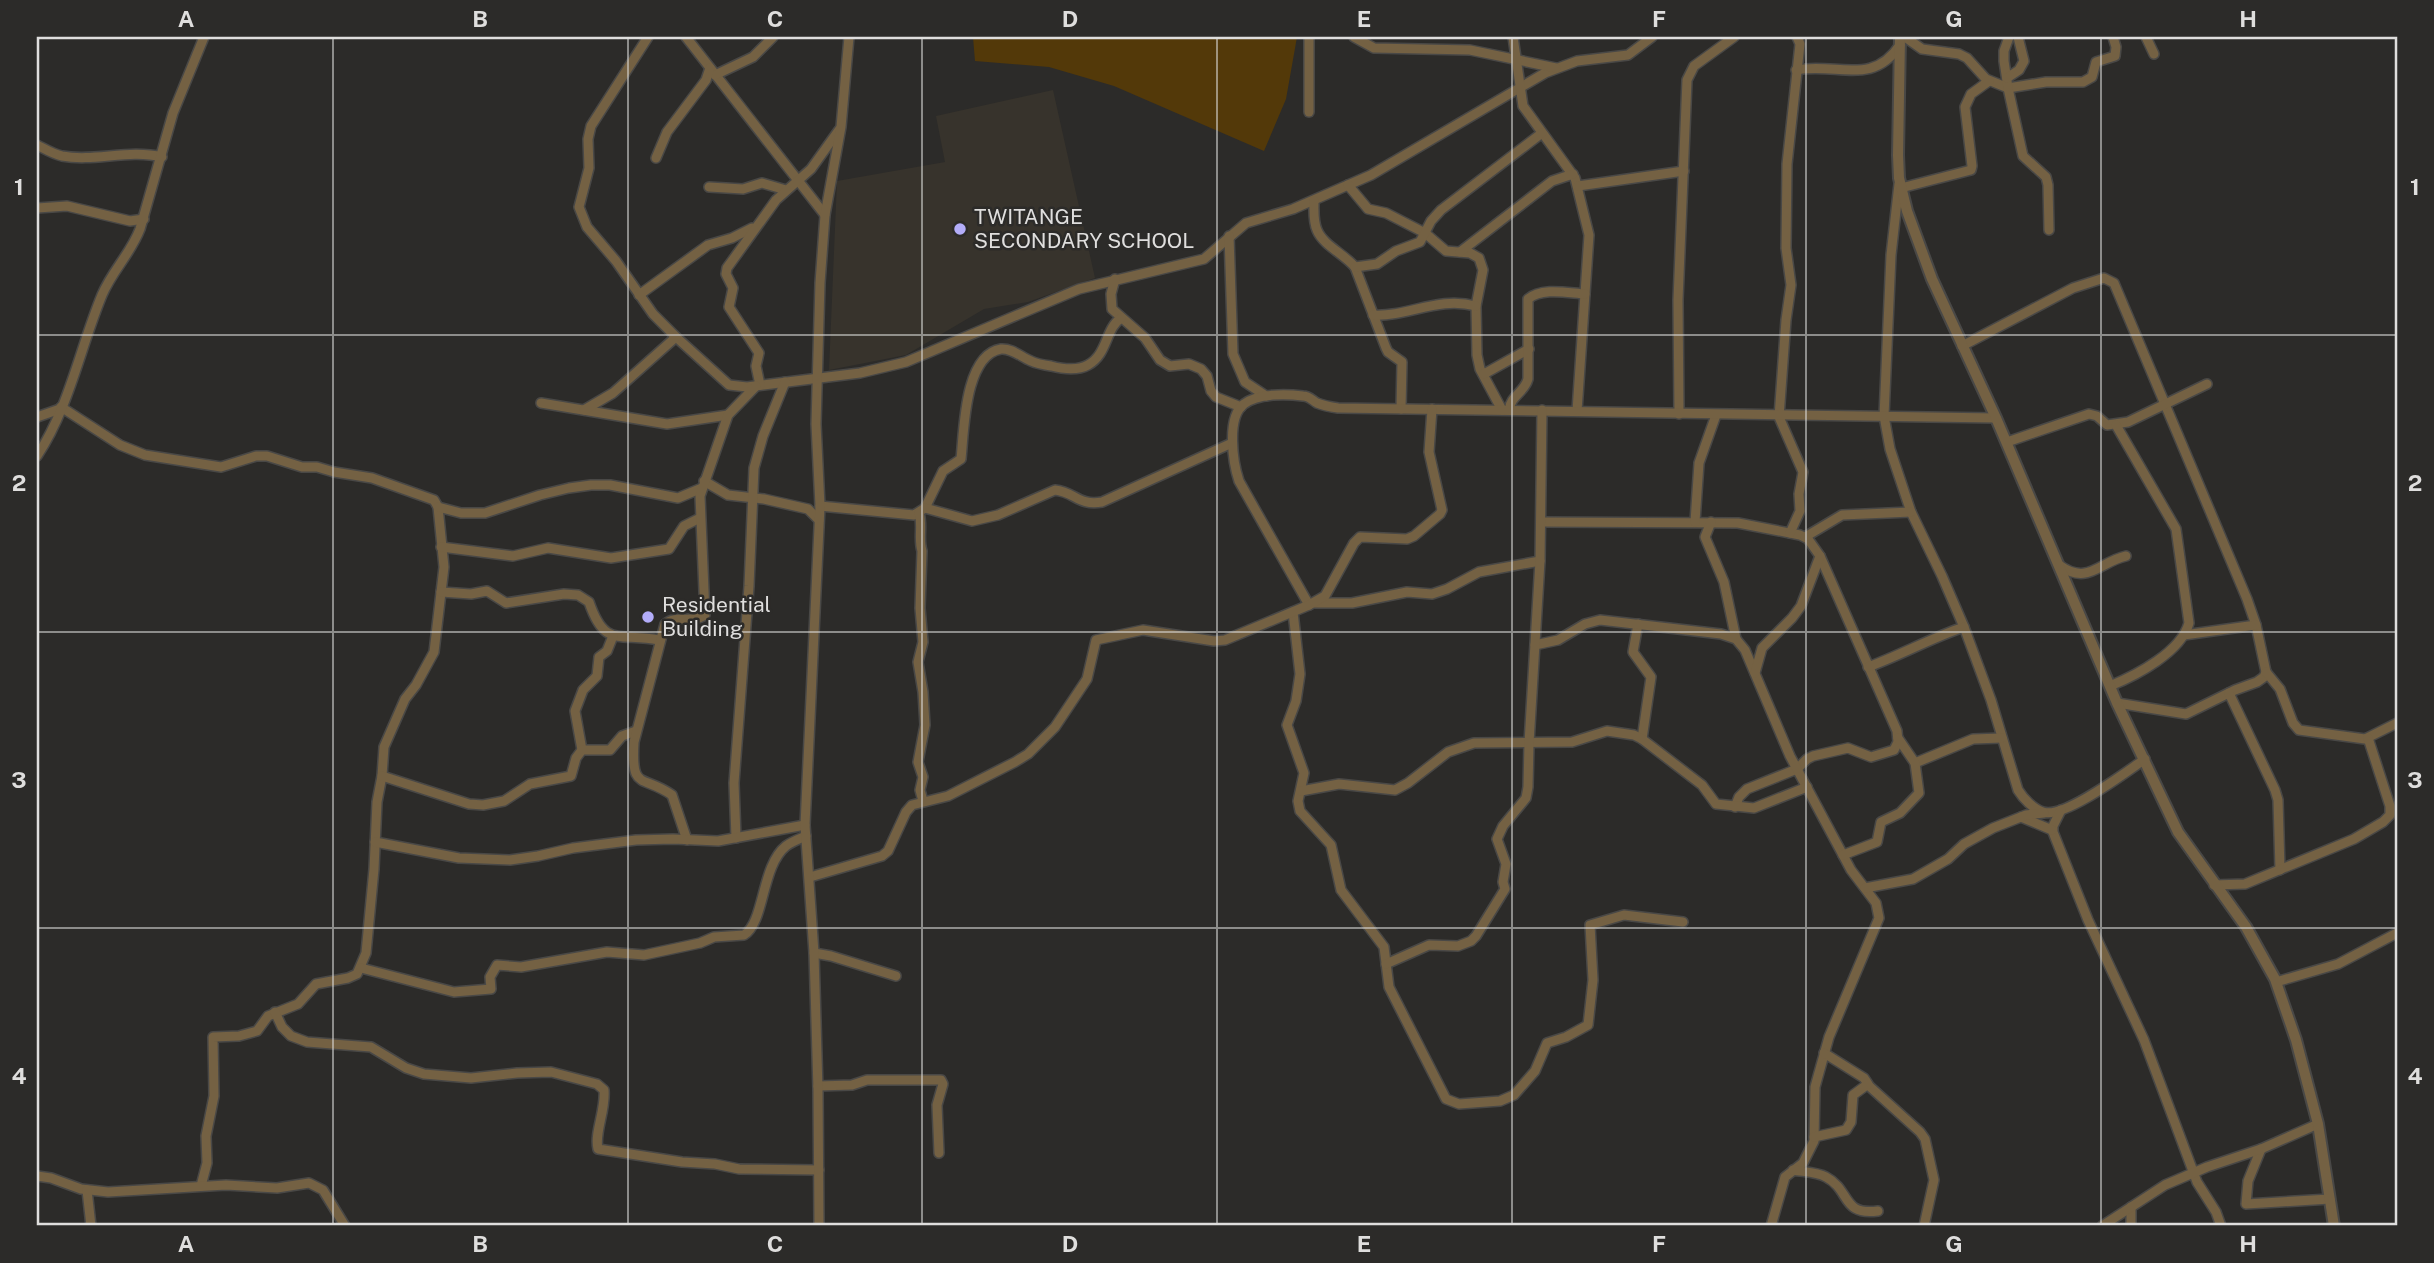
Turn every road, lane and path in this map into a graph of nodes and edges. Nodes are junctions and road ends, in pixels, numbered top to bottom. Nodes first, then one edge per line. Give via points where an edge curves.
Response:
1 (204, 37) edge
2 (648, 37) edge
3 (686, 37) edge
4 (773, 37) edge
5 (849, 37) edge
6 (1309, 37) edge
7 (1354, 37) edge
8 (1513, 37) edge
9 (1652, 37) edge
10 (1734, 37) edge
11 (1797, 37) edge
12 (2009, 37) edge
13 (2018, 37) edge
14 (2113, 37) edge
15 (2146, 37) edge
16 (1902, 39) edge
17 (2154, 54) dead end
18 (1515, 59) junction
19 (1556, 68) junction
20 (1797, 70) junction
21 (713, 72) junction
22 (1990, 81) junction
23 (2008, 83) junction
24 (1519, 88) junction
25 (1308, 112) dead end
26 (841, 127) junction
27 (1542, 133) junction
28 (37, 145) edge
29 (162, 157) junction
30 (656, 158) dead end
31 (1684, 171) junction
32 (1573, 174) junction
33 (797, 180) junction
34 (1900, 183) junction
35 (1348, 185) junction
36 (1578, 186) junction
37 (709, 187) dead end
38 (786, 190) junction
39 (1314, 201) junction
40 (37, 208) edge
41 (825, 215) junction
42 (144, 219) junction
43 (757, 225) junction
44 (2049, 230) dead end
45 (1425, 233) junction
46 (1229, 236) junction
47 (1460, 252) junction
48 (1355, 267) junction
49 (1115, 279) junction
50 (1585, 294) junction
51 (639, 295) junction
52 (1476, 306) junction
53 (1373, 315) junction
54 (1121, 318) junction
55 (676, 337) junction
56 (1962, 346) junction
57 (1528, 349) junction
58 (1484, 374) junction
59 (817, 377) junction
60 (785, 382) junction
61 (2207, 384) dead end
62 (758, 385) junction
63 (1266, 397) junction
64 (541, 403) dead end
65 (2165, 404) junction
66 (1241, 407) junction
67 (61, 408) junction
68 (1401, 409) junction
69 (1432, 409) junction
70 (1505, 410) junction
71 (1542, 410) junction
72 (583, 411) junction
73 (1577, 411) junction
74 (1679, 414) junction
75 (728, 415) junction
76 (1716, 415) junction
77 (1779, 416) junction
78 (1884, 416) junction
79 (37, 417) edge
80 (1996, 418) junction
81 (2116, 425) junction
82 (2007, 442) junction
83 (1232, 443) junction
84 (37, 456) edge
85 (703, 485) junction
86 (753, 498) junction
87 (820, 506) junction
88 (438, 507) junction
89 (922, 510) junction
90 (1911, 512) junction
91 (700, 518) junction
92 (819, 521) junction
93 (1541, 522) junction
94 (1695, 522) junction
95 (1711, 522) junction
96 (1790, 533) junction
97 (1805, 537) junction
98 (442, 547) junction
99 (1820, 556) junction
100 (2126, 556) dead end
101 (1540, 561) junction
102 (2059, 565) junction
103 (441, 592) junction
104 (1311, 604) junction
105 (1293, 612) junction
106 (1638, 624) junction
107 (2256, 625) junction
108 (1964, 627) junction
109 (613, 635) junction
110 (2185, 635) junction
111 (1736, 639) junction
112 (659, 640) junction
113 (1535, 645) junction
114 (1868, 667) junction
115 (2266, 672) junction
116 (1755, 673) junction
117 (2110, 686) junction
118 (2229, 693) junction
119 (2117, 703) junction
120 (2397, 723) edge
121 (636, 731) junction
122 (2002, 737) junction
123 (1898, 738) junction
124 (2368, 738) junction
125 (1642, 739) junction
126 (1529, 743) junction
127 (582, 750) junction
128 (2145, 759) junction
129 (1914, 763) junction
130 (1797, 769) junction
131 (382, 776) junction
132 (1807, 787) junction
133 (1301, 791) junction
134 (923, 801) junction
135 (1735, 807) junction
136 (2062, 810) junction
137 (2047, 813) junction
138 (2021, 817) junction
139 (805, 825) junction
140 (2052, 830) junction
141 (806, 836) junction
142 (736, 838) junction
143 (687, 840) junction
144 (375, 842) junction
145 (1843, 855) junction
146 (2280, 870) junction
147 (810, 877) junction
148 (2214, 885) junction
149 (1865, 888) junction
150 (1683, 922) dead end
151 (2397, 933) edge
152 (814, 953) junction
153 (1386, 964) junction
154 (361, 968) junction
155 (896, 976) dead end
156 (2276, 982) junction
157 (275, 1012) junction
158 (1824, 1053) junction
159 (1868, 1085) junction
160 (818, 1086) junction
161 (2318, 1124) junction
162 (1814, 1137) junction
163 (2261, 1149) junction
164 (939, 1153) dead end
165 (819, 1170) junction
166 (1793, 1170) junction
167 (2194, 1172) junction
168 (37, 1176) edge
169 (201, 1186) junction
170 (87, 1190) junction
171 (2330, 1199) junction
172 (2131, 1207) junction
173 (1878, 1211) dead end
174 (90, 1226) edge
175 (345, 1226) edge
176 (819, 1226) edge
177 (1771, 1226) edge
178 (1924, 1226) edge
179 (2102, 1226) edge
180 (2131, 1226) edge
181 (2221, 1226) edge
182 (2334, 1226) edge

1 - 29 street via 173,113
2 - 51 street via 591,126 589,168 579,207 587,228
3 - 21 street
4 - 21 street via 753,57
5 - 26 street
6 - 25 street
7 - 18 street via 1374,48 1471,50
8 - 18 street
9 - 19 street via 1628,55
10 - 31 street via 1689,74
11 - 20 street
12 - 23 street via 2004,51
13 - 23 street via 2024,61
14 - 23 street via 2115,55 2096,62 2088,80
15 - 17 street
16 - 20 street via 1881,65 1851,71
16 - 22 street via 1922,50 1959,54
16 - 34 street
18 - 19 street
18 - 24 street
19 - 24 street
20 - 77 street via 1786,190 1791,285
21 - 30 street via 667,132
21 - 33 street
22 - 23 street
22 - 34 street via 1971,94 1965,107 1971,170
23 - 44 street via 2023,156 2046,177
24 - 27 street via 1523,106
24 - 35 street
26 - 33 street via 820,158
26 - 41 street
27 - 32 street
27 - 45 street via 1441,210
28 - 29 street via 76,157
29 - 42 street
31 - 36 street
31 - 74 street
32 - 36 street
32 - 47 street via 1552,181
33 - 38 street
33 - 41 street
34 - 56 street via 1932,279
34 - 78 street via 1891,255
35 - 39 street
35 - 45 street via 1368,209
36 - 50 street via 1589,235
37 - 38 street via 743,189 762,183
38 - 43 street
39 - 46 street via 1246,223
39 - 48 street via 1317,232
40 - 42 street via 67,206 130,221
41 - 59 street
42 - 67 street via 136,240 111,276
43 - 51 street via 708,245
43 - 62 street via 726,274 733,288 729,307 760,355
45 - 47 street via 1443,249
45 - 48 street via 1418,244 1377,264
46 - 49 street via 1204,259
46 - 63 street via 1233,354 1245,382
47 - 52 street via 1475,255 1482,264
48 - 53 street
49 - 54 street via 1112,309
49 - 59 street via 1036,306 906,362
50 - 57 street via 1531,296
50 - 73 street
51 - 55 street
52 - 53 street via 1454,303
52 - 58 street via 1477,355
53 - 68 street via 1388,352 1402,362
54 - 66 street via 1145,338 1160,360 1170,366 1189,364 1201,369 1216,397
54 - 89 street via 1088,365 1062,369 1001,349 989,355 978,368 968,396 961,458 943,471
55 - 62 street via 729,385
55 - 72 street via 613,393
56 - 65 street via 2073,288 2094,279 2109,279
56 - 80 street
57 - 58 street
57 - 70 street via 1526,386
58 - 70 street
59 - 60 street
59 - 87 street
60 - 62 street
60 - 86 street via 757,453
61 - 65 street
62 - 75 street
63 - 66 street
63 - 68 street via 1305,396 1338,408
64 - 72 street
65 - 81 street
65 - 107 street
66 - 83 street
67 - 79 street
67 - 84 street
67 - 88 street via 145,455 221,467 267,456 302,467 372,478 434,500
68 - 69 street
69 - 70 street
69 - 104 street via 1429,452 1440,514 1411,538 1360,537 1328,592
70 - 71 street
71 - 73 street
71 - 93 street
72 - 75 street via 667,424
73 - 74 street
74 - 76 street
75 - 85 street
76 - 77 street
76 - 94 street via 1699,463
77 - 78 street
77 - 96 street via 1803,472 1800,511
78 - 80 street
78 - 90 street
80 - 82 street
81 - 82 street via 2089,414
81 - 110 street via 2176,529 2189,616
82 - 102 street
83 - 89 street via 1102,502 1086,503 1055,490 972,521
83 - 104 street via 1239,481
85 - 86 street
85 - 88 street via 678,498 591,485 485,513
85 - 91 street
86 - 92 street via 808,509
86 - 142 street via 734,783
87 - 89 street via 906,515
87 - 92 street
88 - 98 street
89 - 134 street via 923,637 918,662 925,725 918,762
90 - 97 street via 1842,514
90 - 108 street
91 - 98 street via 684,526 670,550 611,558 548,548 513,556
91 - 112 street via 705,615 668,621
92 - 139 street
93 - 94 street
93 - 101 street
94 - 95 street
95 - 96 street via 1746,523
95 - 111 street via 1705,537 1724,582
96 - 97 street
97 - 99 street
98 - 103 street
99 - 114 street
99 - 116 street via 1801,606 1762,648
100 - 102 street via 2091,573 2073,573
101 - 104 street via 1479,572 1432,594 1407,592 1352,603
101 - 113 street
102 - 117 street
103 - 109 street via 487,591 512,604 578,595 589,602 599,627
103 - 131 street via 432,658 388,736
104 - 105 street
105 - 133 street via 1300,678 1287,725 1303,768
105 - 134 street via 1219,641 1143,630 1100,638 1078,694 1028,754 955,793
106 - 111 street
106 - 113 street via 1594,620 1558,640
106 - 125 street via 1633,652 1651,677
107 - 110 street
107 - 115 street
108 - 114 street
108 - 122 street
109 - 112 street
109 - 127 street via 607,651 599,657 597,676 585,687 575,711
110 - 117 street via 2146,669
111 - 116 street
112 - 121 street
113 - 126 street
114 - 123 street
115 - 118 street via 2257,682
115 - 124 street via 2283,696 2295,727
116 - 130 street
117 - 119 street
118 - 119 street via 2186,714
118 - 146 street via 2278,800
119 - 128 street
120 - 124 street
121 - 127 street via 622,736 610,750
121 - 143 street via 633,759 637,775 640,781 671,795
122 - 129 street via 1973,739
122 - 137 street via 2021,795
123 - 129 street
123 - 130 street via 1888,753 1864,756 1844,748 1810,757
124 - 146 street via 2389,815 2354,839
125 - 126 street via 1607,732 1572,742
125 - 135 street via 1702,785 1716,804
126 - 133 street via 1474,743 1456,748 1395,790 1339,784
126 - 153 street via 1526,799 1497,839 1506,864 1505,889 1480,932 1465,944 1429,945
127 - 131 street via 571,776 530,784 504,801 483,805
128 - 136 street
128 - 148 street via 2178,832
129 - 145 street via 1919,793 1900,813 1881,822 1877,842
130 - 132 street
130 - 135 street via 1747,789
131 - 144 street
132 - 135 street via 1758,807
132 - 145 street
133 - 153 street via 1300,811 1331,845 1341,890 1382,943
134 - 147 street via 909,808 885,854
136 - 137 street
136 - 140 street
137 - 138 street
138 - 140 street
138 - 149 street via 1964,844 1913,879
139 - 141 street
139 - 142 street
140 - 167 street via 2068,877 2144,1040
141 - 147 street
141 - 154 street via 779,853 754,924 744,935 714,937 644,955 607,952 521,967 497,965 490,976 491,989 481,990 454,992
142 - 143 street
143 - 144 street via 636,840 489,860
144 - 154 street
145 - 149 street
146 - 148 street via 2245,884
147 - 152 street
148 - 156 street via 2246,927
149 - 158 street via 1879,918
150 - 153 street via 1624,915 1590,925 1593,980 1588,1025 1547,1043 1535,1071 1514,1095 1494,1101 1460,1104 1446,1099 1389,987
151 - 156 street via 2338,964
152 - 155 street
152 - 160 street
154 - 157 street via 348,978 316,984 298,1004
156 - 161 street
157 - 165 street via 291,1036 307,1042 371,1047 424,1074 471,1078 551,1073 597,1084 604,1090 605,1105 598,1149 739,1169
157 - 169 street via 257,1031 213,1037 214,1096
158 - 159 street
158 - 162 street via 1814,1096
159 - 162 street via 1853,1096 1846,1130
159 - 178 street via 1925,1139 1934,1180
160 - 164 street via 867,1080 941,1080 936,1111
160 - 165 street
161 - 163 street
161 - 171 street
162 - 166 street via 1805,1161
163 - 167 street
163 - 171 street via 2248,1181 2246,1204
165 - 176 street
166 - 173 street via 1826,1177 1854,1209
166 - 177 street via 1785,1177
167 - 172 street
167 - 181 street
168 - 170 street
169 - 170 street via 122,1193
169 - 175 street via 277,1188 309,1183 323,1190
170 - 174 street
171 - 182 street
172 - 179 street
172 - 180 street

